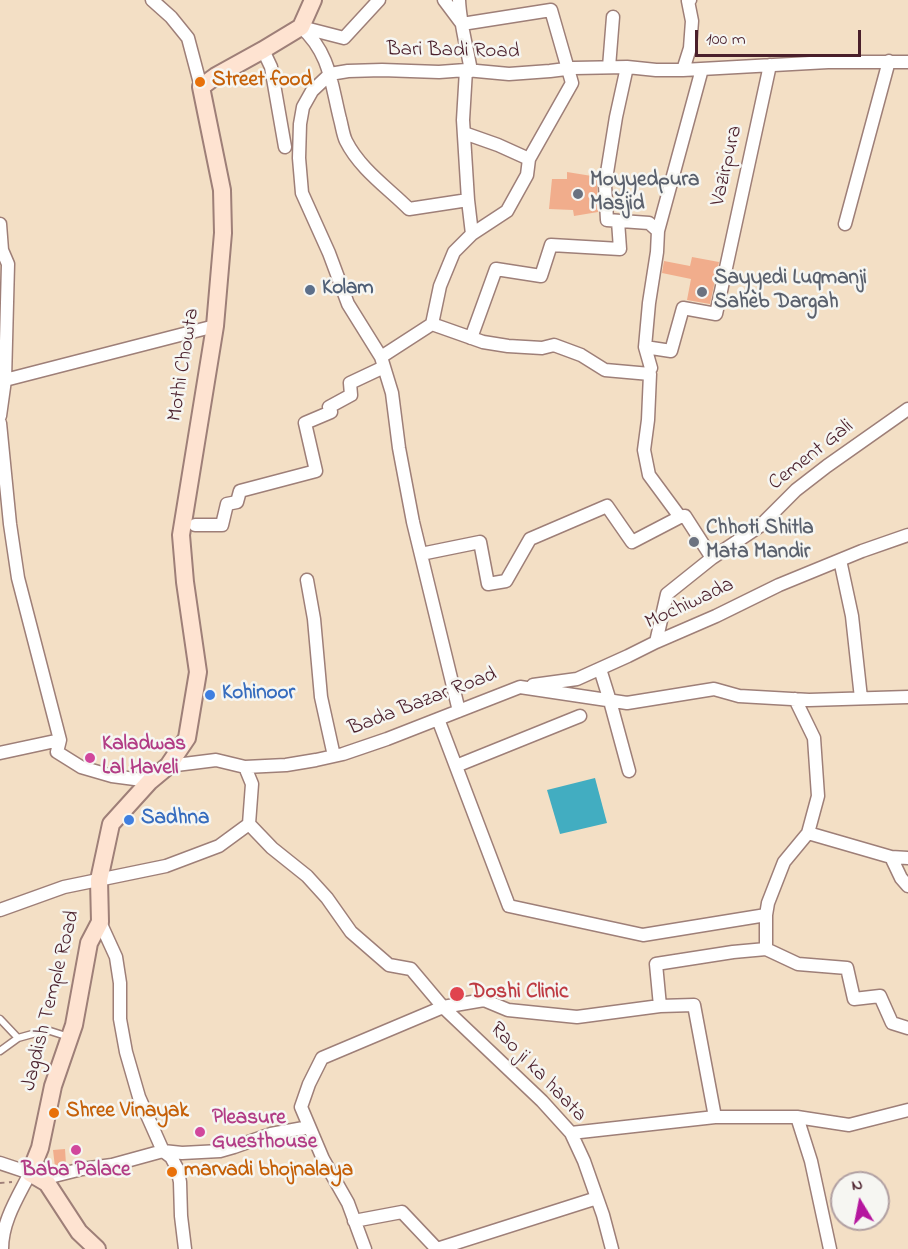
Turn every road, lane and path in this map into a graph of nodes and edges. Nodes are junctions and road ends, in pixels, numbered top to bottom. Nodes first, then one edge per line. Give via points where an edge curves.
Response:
1 (152, 0) edge
2 (313, 0) edge
3 (379, 0) edge
4 (444, 0) edge
5 (459, 0) edge
6 (688, 0) edge
7 (613, 18) dead end
8 (462, 24) junction
9 (301, 27) junction
10 (263, 51) junction
11 (889, 62) junction
12 (908, 62) edge
13 (770, 65) junction
14 (609, 67) junction
15 (627, 67) junction
16 (571, 68) junction
17 (702, 69) junction
18 (684, 70) junction
19 (469, 71) junction
20 (330, 74) junction
21 (201, 87) junction
22 (464, 133) junction
23 (285, 147) dead end
24 (529, 159) junction
25 (468, 200) junction
26 (618, 221) junction
27 (0, 224) edge
28 (845, 224) dead end
29 (658, 231) junction
30 (472, 234) junction
31 (432, 324) junction
32 (215, 326) junction
33 (471, 338) junction
34 (645, 348) junction
35 (382, 362) junction
36 (651, 371) junction
37 (5, 380) junction
38 (908, 409) edge
39 (0, 416) edge
40 (0, 423) edge
41 (680, 517) junction
42 (195, 525) dead end
43 (908, 535) edge
44 (421, 554) junction
45 (712, 558) junction
46 (840, 560) junction
47 (307, 580) dead end
48 (656, 642) junction
49 (600, 669) junction
50 (520, 687) junction
51 (908, 697) edge
52 (861, 698) junction
53 (795, 699) junction
54 (610, 701) junction
55 (459, 711) junction
56 (580, 716) dead end
57 (438, 719) junction
58 (60, 740) junction
59 (0, 753) edge
60 (334, 756) junction
61 (168, 766) junction
62 (456, 766) junction
63 (245, 767) junction
64 (629, 771) dead end
65 (150, 781) junction
66 (249, 824) junction
67 (808, 833) junction
68 (891, 857) junction
69 (908, 858) edge
70 (99, 880) junction
71 (908, 886) edge
72 (0, 910) edge
73 (766, 915) junction
74 (100, 922) junction
75 (766, 949) junction
76 (443, 1006) junction
77 (660, 1006) junction
78 (0, 1019) edge
79 (908, 1028) edge
80 (70, 1037) junction
81 (18, 1038) junction
82 (0, 1051) edge
83 (908, 1110) edge
84 (715, 1117) junction
85 (797, 1117) junction
86 (309, 1127) junction
87 (571, 1133) junction
88 (163, 1150) junction
89 (0, 1163) edge
90 (36, 1176) junction
91 (597, 1198) junction
92 (354, 1221) junction
93 (2, 1244) edge
94 (97, 1249) edge
95 (185, 1249) edge
96 (365, 1249) edge
97 (436, 1249) edge
98 (612, 1249) edge
99 (830, 1249) edge

1 - 21 street via 188,38
2 - 9 main road
3 - 9 street via 344,38
4 - 8 street
5 - 8 street
6 - 18 street via 692,21
7 - 14 street
8 - 16 street via 551,10
8 - 19 street
9 - 10 main road
9 - 20 street via 312,37
10 - 21 main road
10 - 23 street via 271,67
11 - 12 street, Bari Badi Road
11 - 13 street, Bari Badi Road
11 - 28 street
13 - 17 street, Bari Badi Road
13 - 34 street, Vazirpura via 716,314 683,308 671,351
14 - 15 street, Bari Badi Road
14 - 16 street, Bari Badi Road
15 - 18 street, Bari Badi Road
15 - 26 street via 604,185 607,220
16 - 19 street, Bari Badi Road via 509,74
16 - 24 street via 572,83
17 - 18 street, Bari Badi Road
17 - 29 street
19 - 20 street, Bari Badi Road
19 - 22 street
20 - 25 street via 345,140 362,165 409,209
20 - 35 street via 312,91 303,107 299,158 302,193 348,304
21 - 32 main road, Mothi Chowta via 222,190 223,233
22 - 24 street
22 - 25 street
24 - 30 street via 527,175 507,211
25 - 30 street
26 - 29 street via 649,222
26 - 33 street via 620,249 551,245 541,276 496,269
27 - 37 street via 2,250 8,264
29 - 34 street
30 - 31 street via 454,252 440,286
31 - 33 street
31 - 35 street
32 - 37 street
32 - 61 main road, Mothi Chowta via 181,535 198,672 187,738
33 - 36 street via 508,346 554,345 605,370
34 - 36 street
35 - 42 street via 350,382 351,395 329,407 331,411 305,423 315,471 240,491 237,502 227,504 222,525
35 - 44 street via 392,393
36 - 41 street via 644,450 649,475
37 - 39 street
38 - 45 street, Cement Gali via 827,466 760,526
40 - 58 street via 18,578
41 - 44 street via 632,542 607,506 530,539 506,581 488,584 480,542
41 - 45 street via 685,516
43 - 46 street, Mochiwada
44 - 55 street
45 - 48 street, Cement Gali via 667,594
46 - 48 street, Mochiwada
46 - 52 street via 852,616
47 - 60 street via 321,697
48 - 49 street, Mochiwada
49 - 50 street, Mochiwada via 577,679
49 - 54 street
50 - 54 street, Bada Bazar Road
50 - 55 street, Bada Bazar Road
51 - 52 street, Bada Bazar Road
52 - 53 street, Bada Bazar Road
53 - 54 street, Bada Bazar Road via 739,696 714,689 627,703
53 - 67 street via 814,738 818,796
54 - 64 street
55 - 57 street, Bada Bazar Road
56 - 62 street
57 - 60 street, Bada Bazar Road
57 - 62 street
58 - 59 street
58 - 65 street via 57,752 81,767
60 - 63 street, Bada Bazar Road via 286,765
61 - 63 street, Bada Bazar Road via 216,760
61 - 65 main road, Mothi Chowta
62 - 73 street via 509,906 643,935
63 - 66 street via 252,784
65 - 70 main road, Jagdish Temple Road via 111,824
66 - 70 street via 219,846 166,866
66 - 76 street, Rao ji ka haata via 307,876 351,932 389,965 411,969
67 - 68 street
67 - 73 street via 784,862
68 - 69 street
68 - 71 street
70 - 72 street via 64,886
70 - 74 main road, Jagdish Temple Road
73 - 75 street
74 - 80 main road, Jagdish Temple Road via 90,943
74 - 88 street via 116,957 126,1052 139,1097
75 - 77 street via 656,964
75 - 79 street via 798,964 847,968 854,999 880,996 892,1023
76 - 77 street via 484,1000 508,1010 577,1017
76 - 86 street via 322,1058 301,1107
76 - 87 street, Rao ji ka haata
77 - 84 street via 694,1005
78 - 81 lane
80 - 81 lane via 47,1029
80 - 90 main road, Jagdish Temple Road via 53,1086
81 - 82 lane
83 - 85 street via 849,1125
84 - 85 street
84 - 87 street
85 - 99 street
86 - 88 street via 271,1134 220,1151
86 - 92 street
87 - 91 street, Rao ji ka haata
88 - 90 street via 111,1165
88 - 95 street via 177,1168
89 - 90 street
90 - 93 street via 9,1215
90 - 94 main road via 51,1188 79,1232
91 - 97 street
91 - 98 street, Rao ji ka haata
92 - 96 street
92 - 97 street via 402,1212

